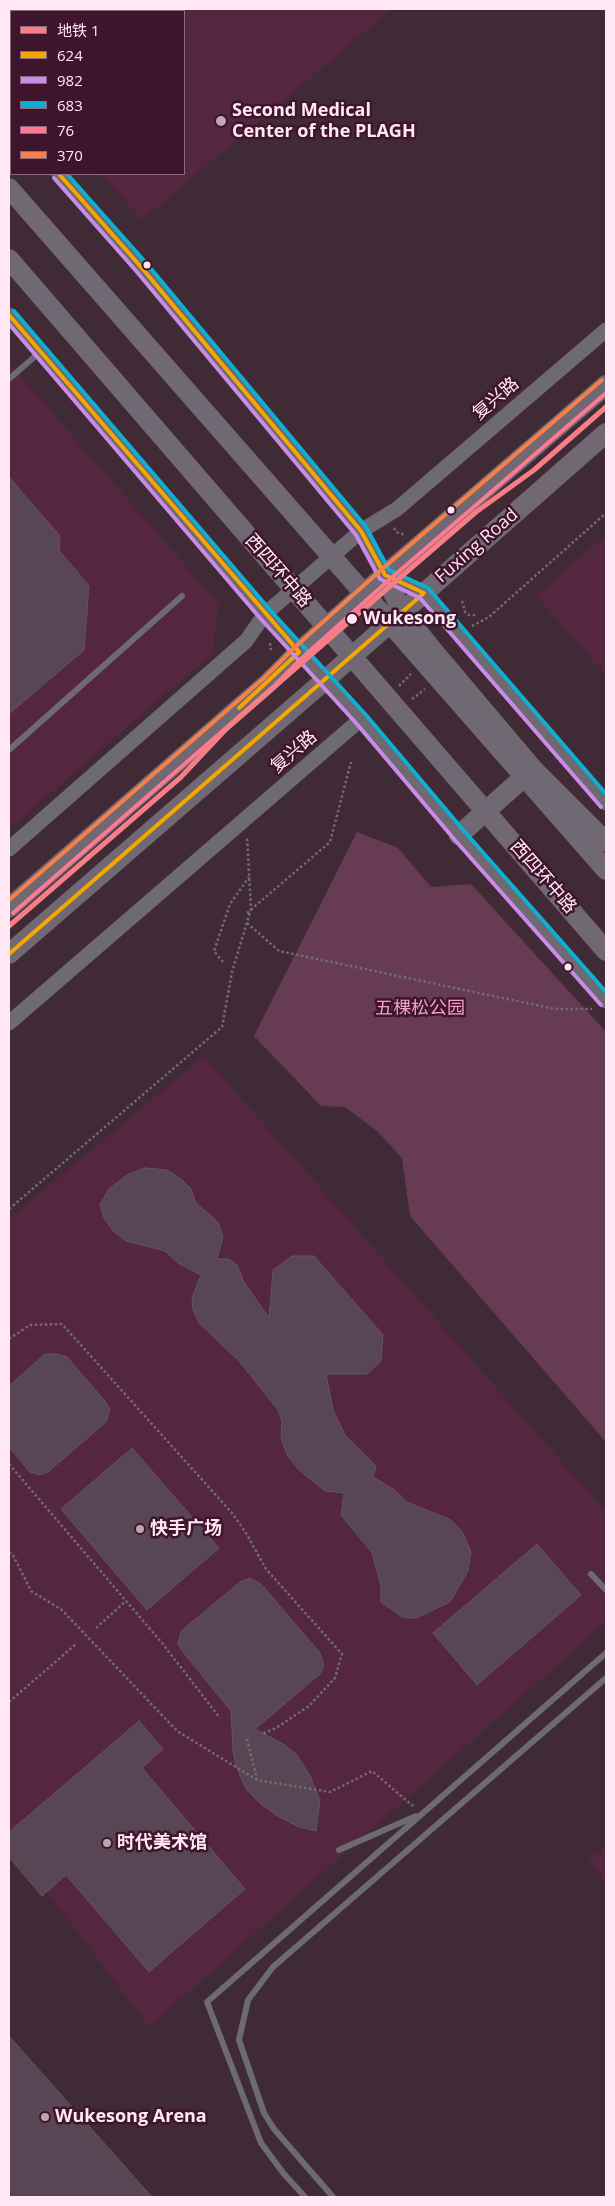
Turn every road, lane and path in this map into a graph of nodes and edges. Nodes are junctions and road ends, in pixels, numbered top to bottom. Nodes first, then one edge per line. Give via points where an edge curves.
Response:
1 (60, 175) edge
2 (9, 188) edge
3 (9, 259) edge
4 (9, 315) edge
5 (606, 330) edge
6 (40, 352) junction
7 (9, 379) edge
8 (606, 385) edge
9 (606, 433) edge
10 (606, 513) edge
11 (394, 522) dead end
12 (361, 531) junction
13 (405, 535) dead end
14 (385, 575) junction
15 (424, 593) junction
16 (182, 596) dead end
17 (462, 601) dead end
18 (402, 612) junction
19 (265, 614) junction
20 (476, 615) dead end
21 (459, 632) junction
22 (266, 640) dead end
23 (271, 650) dead end
24 (299, 652) junction
25 (413, 673) dead end
26 (324, 681) junction
27 (430, 685) dead end
28 (398, 686) dead end
29 (409, 701) dead end
30 (361, 719) junction
31 (9, 750) edge
32 (351, 762) dead end
33 (533, 769) junction
34 (606, 803) edge
35 (246, 819) junction
36 (459, 835) junction
37 (606, 842) edge
38 (9, 849) edge
39 (606, 870) edge
40 (250, 876) junction
41 (9, 908) edge
42 (251, 909) junction
43 (246, 913) dead end
44 (247, 922) junction
45 (606, 951) edge
46 (9, 954) edge
47 (222, 962) dead end
48 (602, 1005) edge
49 (9, 1023) edge
50 (9, 1209) edge
51 (9, 1339) edge
52 (9, 1464) edge
53 (9, 1552) edge
54 (591, 1574) dead end
55 (606, 1590) edge
56 (126, 1601) junction
57 (96, 1628) dead end
58 (76, 1644) dead end
59 (606, 1653) edge
60 (606, 1678) edge
61 (9, 1702) edge
62 (220, 1718) dead end
63 (262, 1734) dead end
64 (247, 1739) dead end
65 (257, 1780) junction
66 (422, 1814) junction
67 (339, 1850) dead end
68 (305, 2197) edge
69 (333, 2197) edge

1 - 12 street via 142,268
2 - 39 highway, bridge
3 - 45 highway, 西四环中路, bridge
4 - 6 street, 西四环中路
5 - 12 street, 复兴路 via 396,509
6 - 7 lane
6 - 19 street, 西四环中路
8 - 14 highway
9 - 15 highway, Fuxing Road
10 - 21 path via 489,617
11 - 13 path via 396,532
12 - 14 street
12 - 19 street, 复兴路
14 - 15 street
14 - 18 highway
14 - 24 highway
15 - 18 highway, Fuxing Road
15 - 21 street
16 - 31 lane
17 - 20 path via 466,612
18 - 26 highway, Fuxing Road
18 - 33 highway
19 - 24 street, 西四环中路
19 - 38 street via 246,641
21 - 34 street
22 - 23 path via 271,644
24 - 26 street, 西四环中路
24 - 41 highway via 268,683
25 - 28 path
26 - 30 street, 西四环中路
26 - 46 highway, Fuxing Road
27 - 29 path
30 - 35 street, 复兴路
30 - 36 street, 西四环中路
32 - 42 path via 330,842
33 - 36 highway
33 - 37 highway
35 - 40 path
35 - 49 street, 复兴路
36 - 48 street, 西四环中路
40 - 42 path
40 - 47 path via 230,904 214,952
42 - 43 path
42 - 44 path
44 - 48 path via 279,951 556,1009
44 - 50 path via 232,972 222,1027
51 - 63 path via 30,1325 62,1324 232,1514 266,1569 342,1654 335,1678 309,1706
52 - 56 path
53 - 65 path via 31,1591 62,1610 177,1731
54 - 55 lane
56 - 57 path
56 - 62 path
58 - 61 path
59 - 66 lane
60 - 69 lane via 274,1967 248,2000 239,2040 264,2113
64 - 65 path
65 - 66 path via 330,1792 372,1772
66 - 67 lane
66 - 68 lane via 207,2002 261,2143

